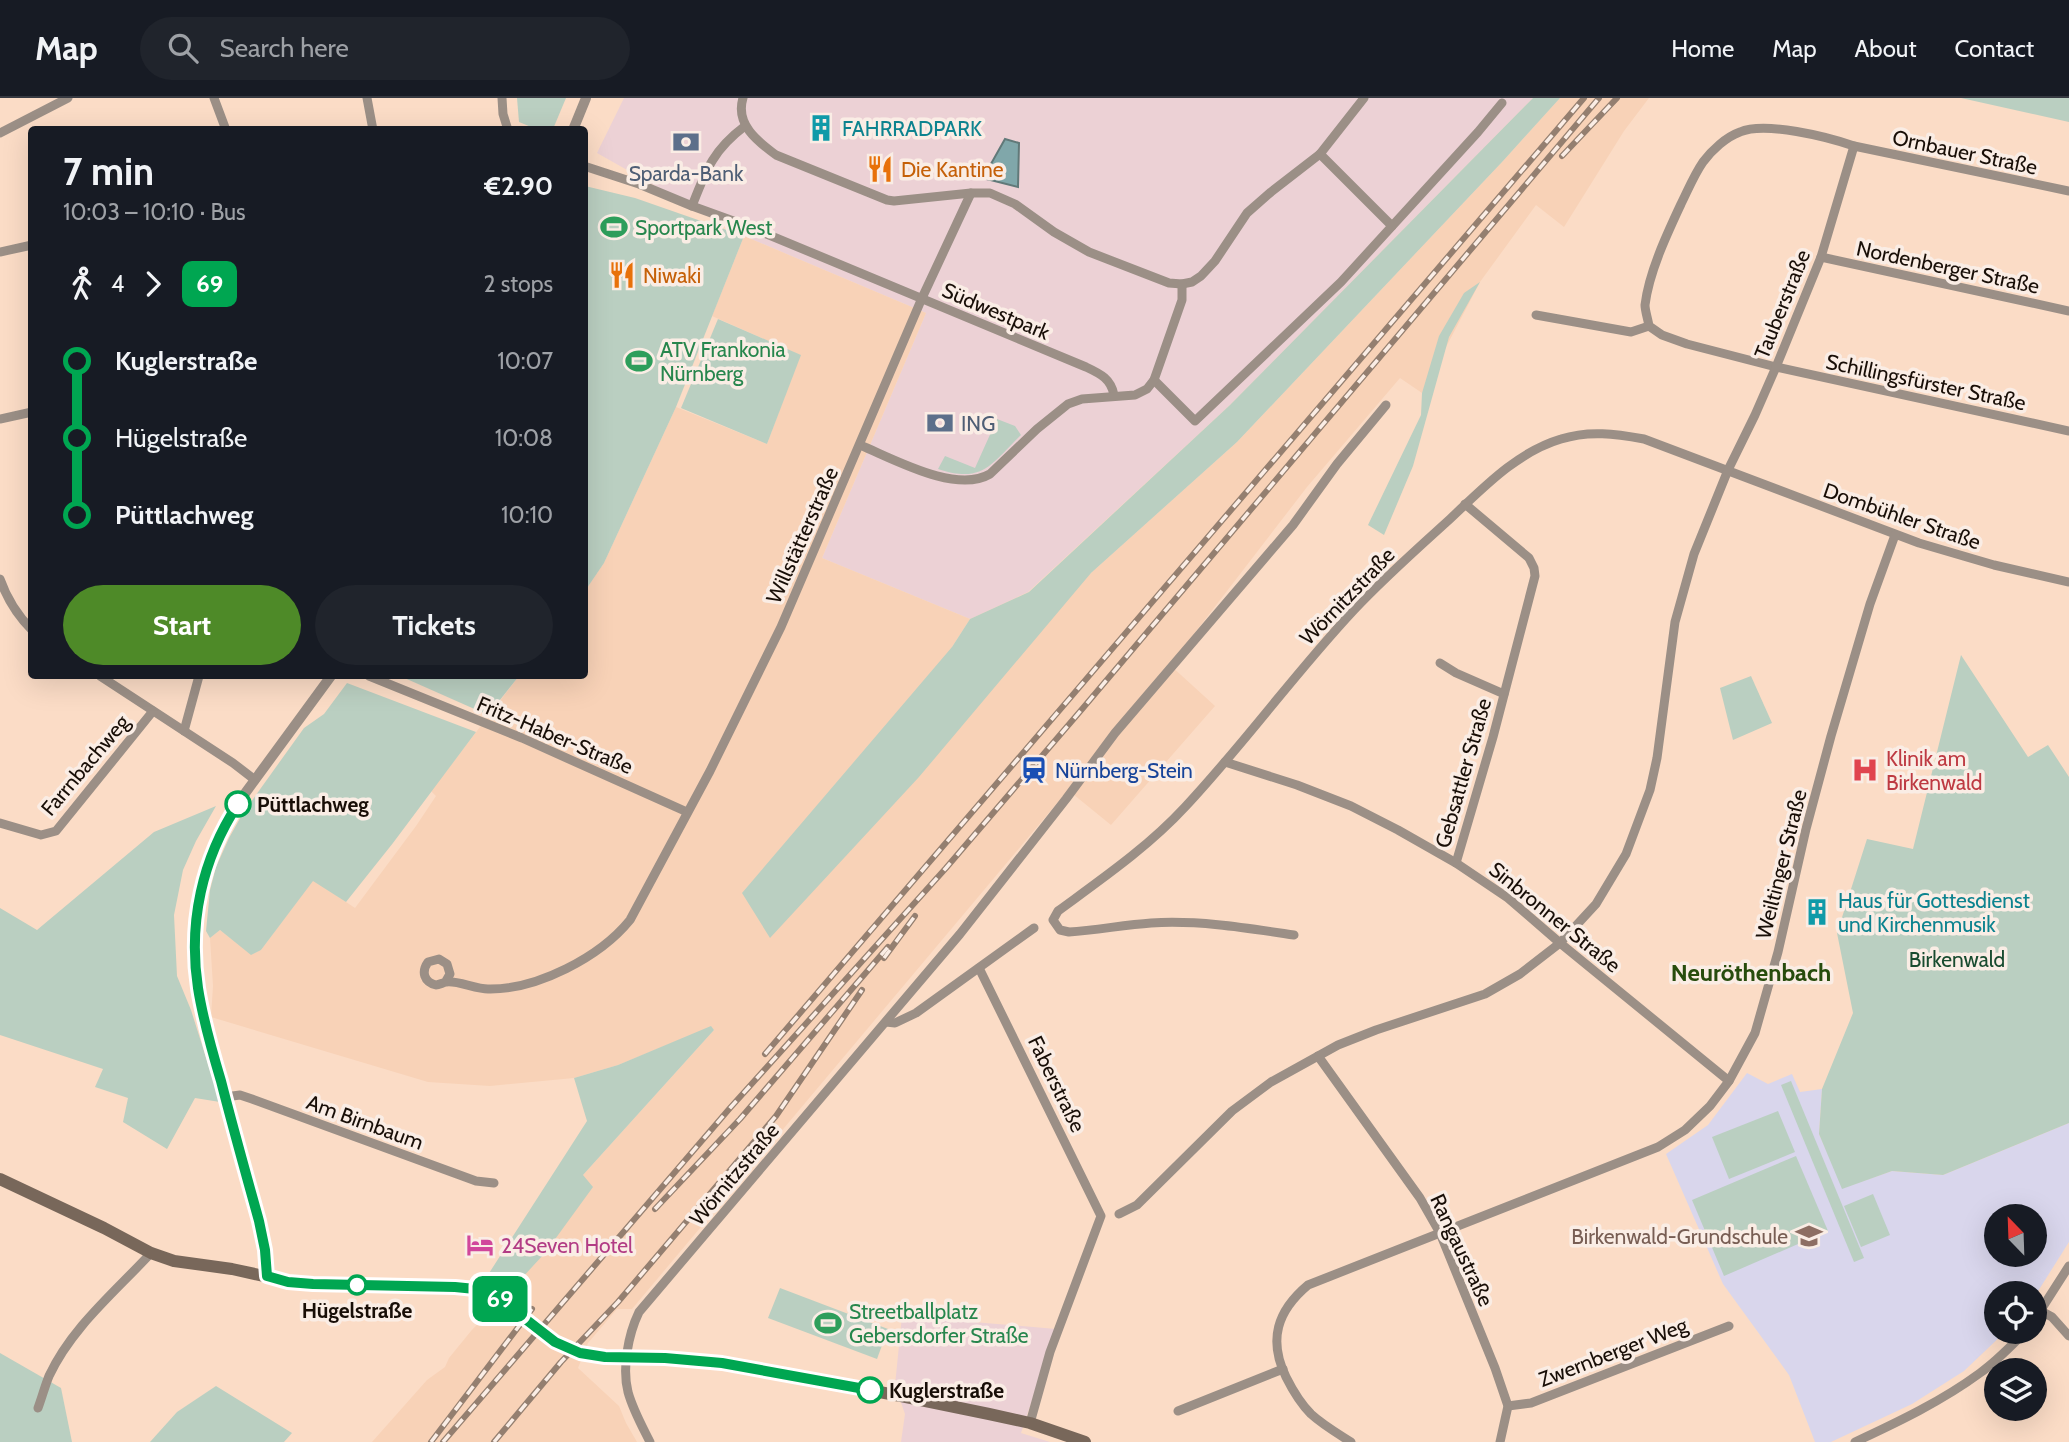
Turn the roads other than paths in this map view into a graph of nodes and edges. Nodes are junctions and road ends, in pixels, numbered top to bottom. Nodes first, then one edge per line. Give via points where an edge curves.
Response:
1 (68, 98) edge
2 (214, 98) edge
3 (367, 98) edge
4 (502, 98) edge
5 (586, 98) edge
6 (743, 98) edge
7 (1364, 98) edge
8 (1502, 103) dead end
9 (224, 126) edge
10 (372, 126) edge
11 (507, 126) edge
12 (575, 126) edge
13 (745, 126) junction
14 (0, 133) edge
15 (1854, 146) junction
16 (1320, 154) junction
17 (588, 167) edge
18 (2069, 191) edge
19 (971, 193) junction
20 (692, 206) junction
21 (1392, 226) junction
22 (28, 246) edge
23 (0, 252) edge
24 (1821, 257) junction
25 (1182, 284) junction
26 (922, 298) junction
27 (2069, 311) edge
28 (1536, 314) dead end
29 (1649, 326) junction
30 (1776, 367) junction
31 (1154, 380) junction
32 (1114, 396) junction
33 (1386, 405) dead end
34 (28, 413) edge
35 (0, 419) edge
36 (2069, 431) edge
37 (860, 445) junction
38 (1728, 470) junction
39 (1465, 505) junction
40 (1895, 535) junction
41 (0, 579) edge
42 (2069, 582) edge
43 (28, 626) edge
44 (1440, 663) dead end
45 (105, 679) edge
46 (198, 679) edge
47 (329, 679) edge
48 (376, 679) edge
49 (1504, 694) junction
50 (153, 711) junction
51 (184, 731) junction
52 (1225, 762) junction
53 (255, 780) junction
54 (687, 812) junction
55 (0, 823) edge
56 (1456, 863) junction
57 (1034, 928) dead end
58 (1294, 935) dead end
59 (1560, 943) junction
60 (979, 968) junction
61 (446, 981) dead end
62 (886, 1022) junction
63 (1318, 1056) junction
64 (1729, 1081) junction
65 (225, 1097) junction
66 (0, 1179) edge
67 (494, 1183) dead end
68 (1119, 1214) dead end
69 (1440, 1233) junction
70 (151, 1253) junction
71 (2069, 1266) edge
72 (267, 1276) junction
73 (2047, 1301) edge
74 (2047, 1316) edge
75 (1729, 1326) dead end
76 (2069, 1336) edge
77 (2013, 1344) edge
78 (628, 1357) junction
79 (1283, 1370) junction
80 (1507, 1406) junction
81 (38, 1408) dead end
82 (1178, 1411) dead end
83 (1030, 1423) junction
84 (650, 1442) edge
85 (1085, 1442) edge
86 (1351, 1442) edge
87 (1500, 1442) edge
88 (1855, 1442) edge

1 - 14 street
2 - 9 street
3 - 10 street
4 - 11 street
5 - 12 street
6 - 13 street via 740,107
7 - 16 street
8 - 21 street
13 - 19 street via 776,155 887,200
13 - 20 street via 715,154
15 - 18 street, Ornbauer Straße
15 - 24 street, Tauberstraße
15 - 29 street, Ornbauer Straße via 1763,126 1739,132 1714,148 1692,181 1656,264 1645,307
16 - 21 street
16 - 25 street via 1247,214 1201,276
17 - 20 street
19 - 25 street via 1002,197 1089,252
19 - 26 street, Südwestpark
20 - 26 street
21 - 31 street via 1341,282 1195,422
22 - 23 street
24 - 27 street, Nordenberger Straße
24 - 30 street, Tauberstraße
25 - 31 street via 1182,300
26 - 32 street, Südwestpark via 1102,375
26 - 37 street, Willstätterstraße
28 - 29 street via 1631,332
29 - 30 street, Schillingsfürster Straße via 1687,344
30 - 36 street, Schillingsfürster Straße
30 - 38 street, Tauberstraße
31 - 32 street via 1141,393
32 - 37 street via 1068,404 981,479 953,480
33 - 62 street, Wörnitzstraße via 1293,525 1115,733
34 - 35 street
37 - 54 street, Willstätterstraße via 780,628
38 - 39 street, Wörnitzstraße via 1644,439 1585,433 1534,450
38 - 40 street, Dombühler Straße
38 - 59 street, Tauberstraße via 1683,586 1657,758 1637,828 1596,904
39 - 49 street, Gebsattler Straße via 1529,558 1534,568
39 - 52 street, Wörnitzstraße via 1355,609
40 - 42 street, Dombühler Straße
40 - 64 street, Weiltinger Straße via 1831,736 1755,1033
41 - 43 street via 8,600
44 - 49 street, Gebsattler Straße
45 - 50 street
46 - 51 street
47 - 53 street
48 - 54 street, Fritz-Haber-Straße
49 - 56 street, Gebsattler Straße
50 - 51 street
50 - 55 street, Farrnbachweg via 55,831 41,835
51 - 53 street
52 - 56 street, Sinbronner Straße via 1351,806
52 - 58 street, Wörnitzstraße via 1158,833 1058,911 1053,920 1060,930 1069,932 1193,923
53 - 65 street via 211,855 196,921 197,986
54 - 61 street, Willstätterstraße via 631,920 588,956 553,975 514,987 486,989
56 - 59 street, Sinbronner Straße via 1508,898
57 - 60 street
59 - 63 street, Tauberstraße via 1520,974 1485,993 1376,1030
59 - 64 street, Sinbronner Straße
60 - 62 street via 916,1013 895,1023
60 - 83 street, Faberstraße via 1101,1216 1050,1352
62 - 78 street, Wörnitzstraße via 639,1312
63 - 68 street, Tauberstraße via 1232,1111 1137,1205
63 - 69 street, Rangaustraße
64 - 69 street, Weiltinger Straße via 1685,1130 1658,1147
65 - 67 street, Am Birnbaum via 252,1099 476,1181
65 - 72 street via 259,1221
66 - 70 main road
69 - 79 street, Weiltinger Straße via 1308,1285 1292,1298 1280,1319 1277,1337
69 - 80 street, Rangaustraße
70 - 72 main road
70 - 81 street via 74,1335 49,1377
71 - 73 street
72 - 78 main road via 296,1283 475,1289 503,1301 572,1350
74 - 76 street
75 - 80 street, Zwernberger Weg via 1531,1403
77 - 88 street via 1981,1373
78 - 83 main road via 722,1363
78 - 84 street, Wörnitzstraße via 628,1391
79 - 82 street
79 - 86 street, Weiltinger Straße via 1308,1411
80 - 87 street, Rangaustraße
83 - 85 main road

